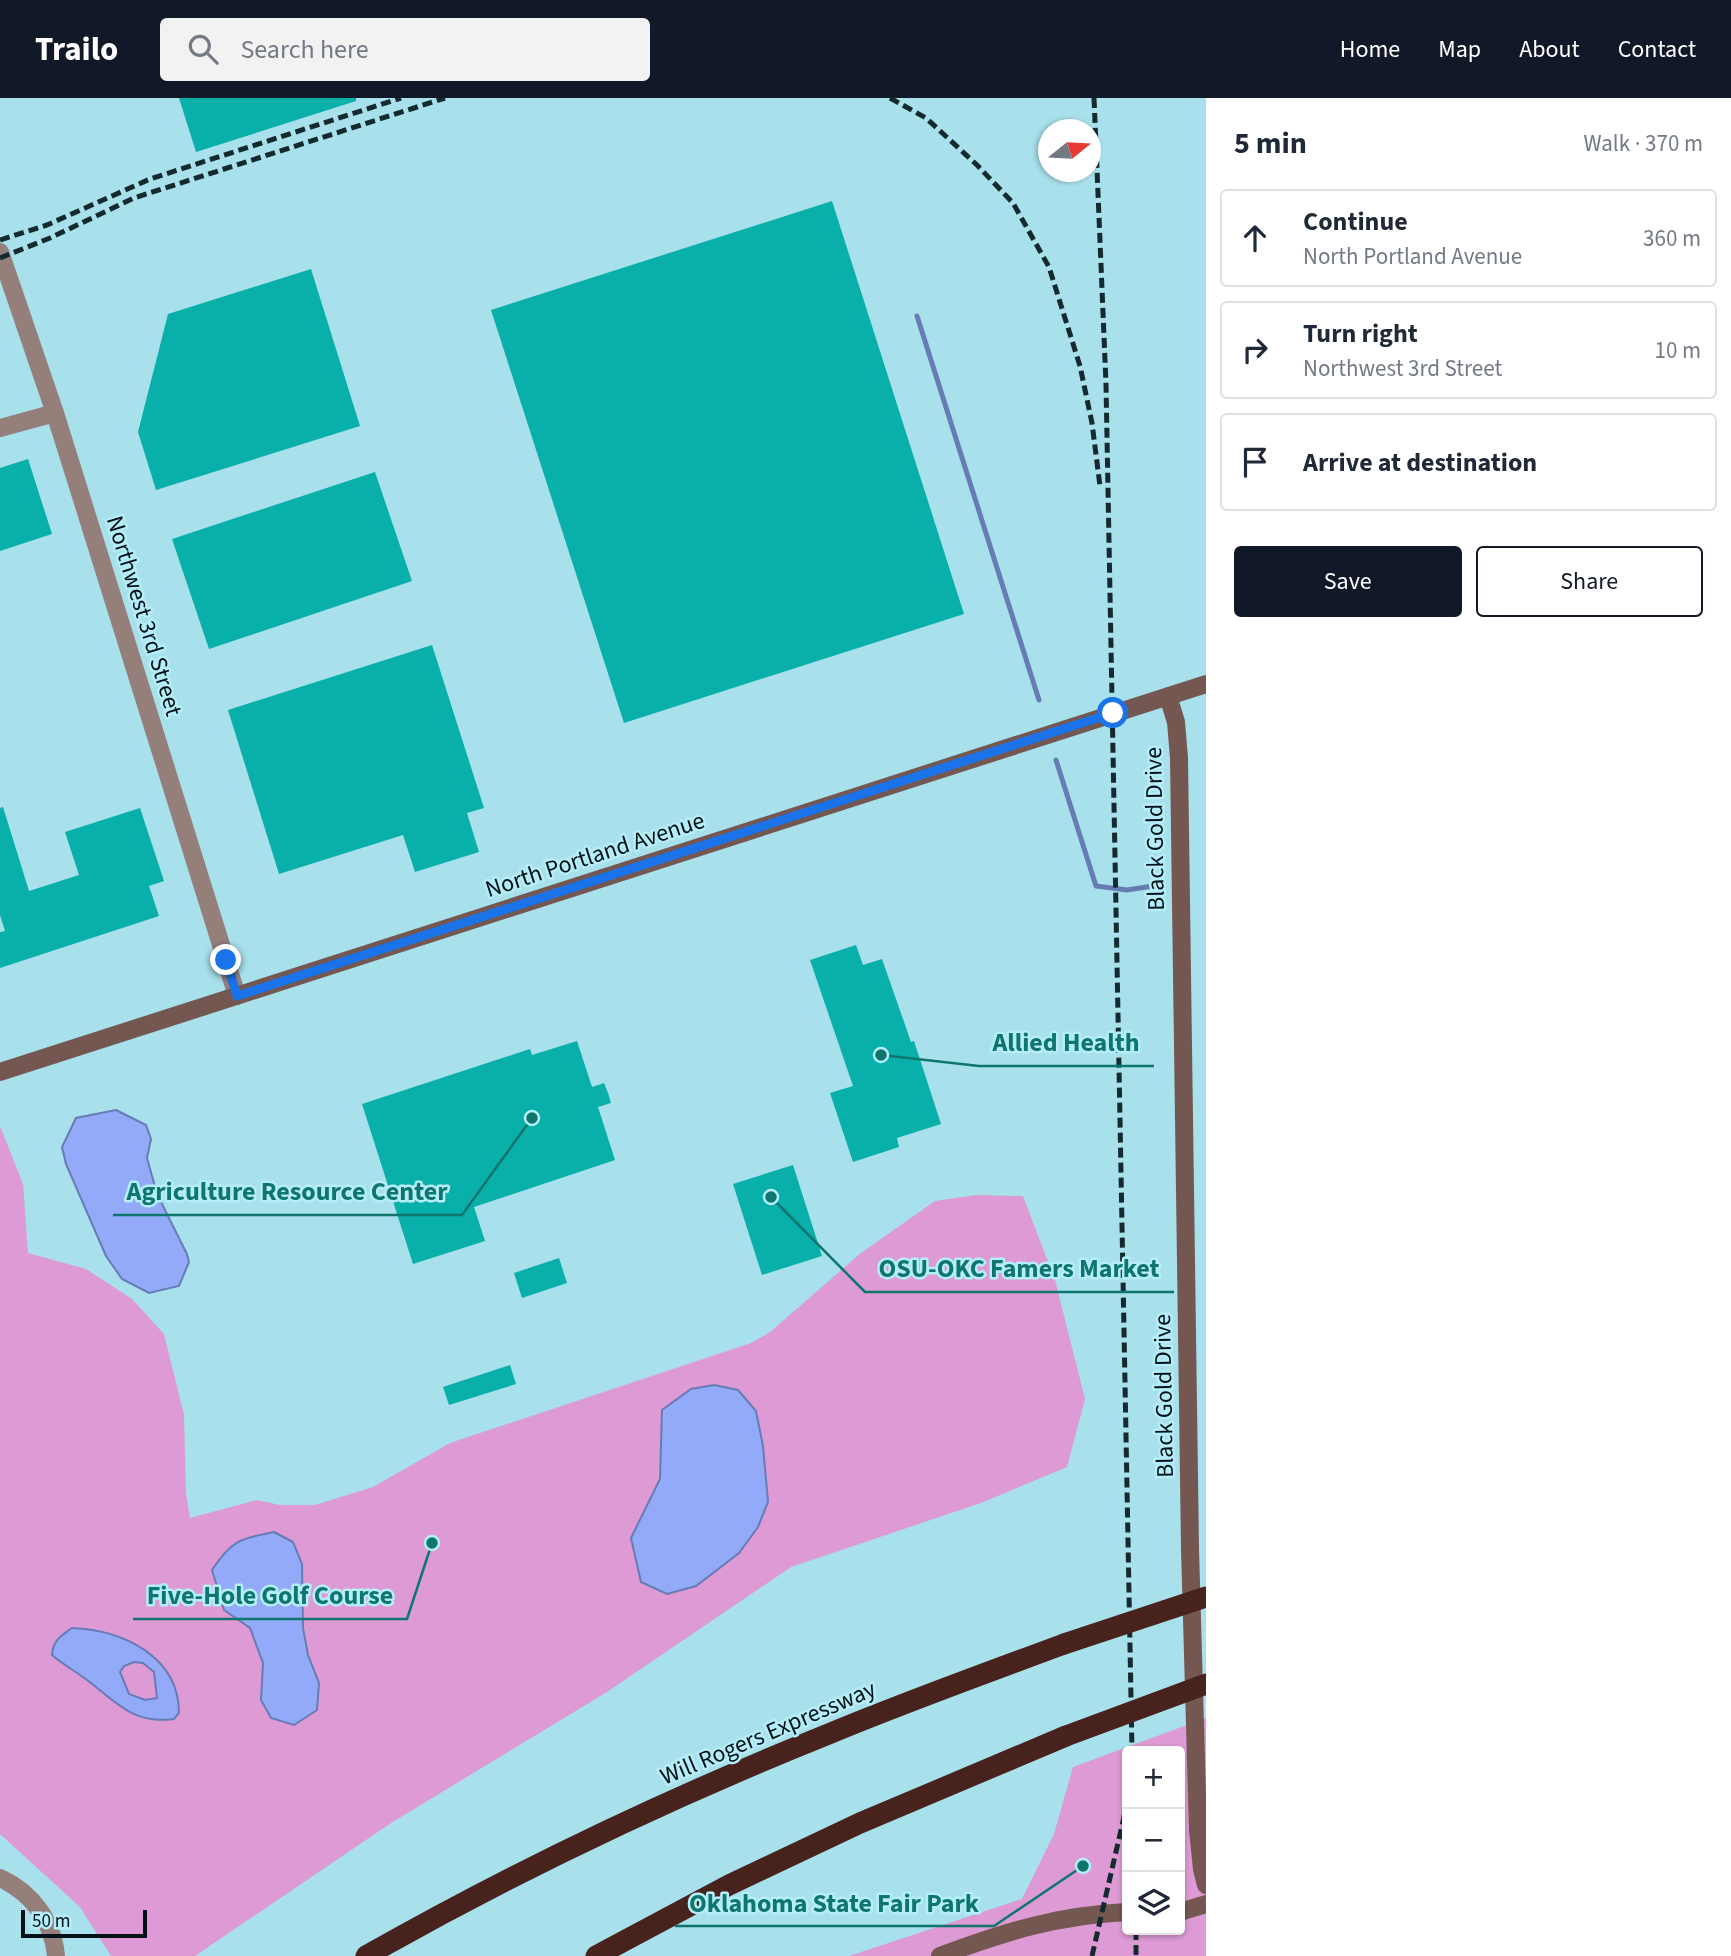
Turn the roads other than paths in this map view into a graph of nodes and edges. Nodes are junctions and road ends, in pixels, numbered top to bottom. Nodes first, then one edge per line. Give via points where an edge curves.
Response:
1 (0, 252) edge
2 (55, 413) junction
3 (0, 428) edge
4 (1206, 684) edge
5 (1168, 696) junction
6 (237, 996) junction
7 (0, 1072) edge
8 (1206, 1597) edge
9 (1206, 1684) edge
10 (0, 1878) edge
11 (1206, 1885) edge
12 (1206, 1904) edge
13 (1185, 1910) edge
14 (1122, 1912) edge
15 (57, 1956) edge
16 (366, 1956) edge
17 (596, 1956) edge
18 (940, 1956) edge

1 - 2 street, Northwest 3rd Street
2 - 3 street
2 - 6 street, Northwest 3rd Street
4 - 5 street, North Portland Avenue
5 - 6 street, North Portland Avenue
5 - 11 street, Black Gold Drive via 1179,758 1194,1720 1199,1849
6 - 7 street, North Portland Avenue
8 - 16 highway, Will Rogers Expressway, bridge via 1064,1644 830,1733 696,1790
9 - 17 highway, bridge via 1066,1736 860,1823 729,1885
10 - 15 street via 19,1888 43,1916
12 - 13 street
14 - 18 street via 1036,1923

